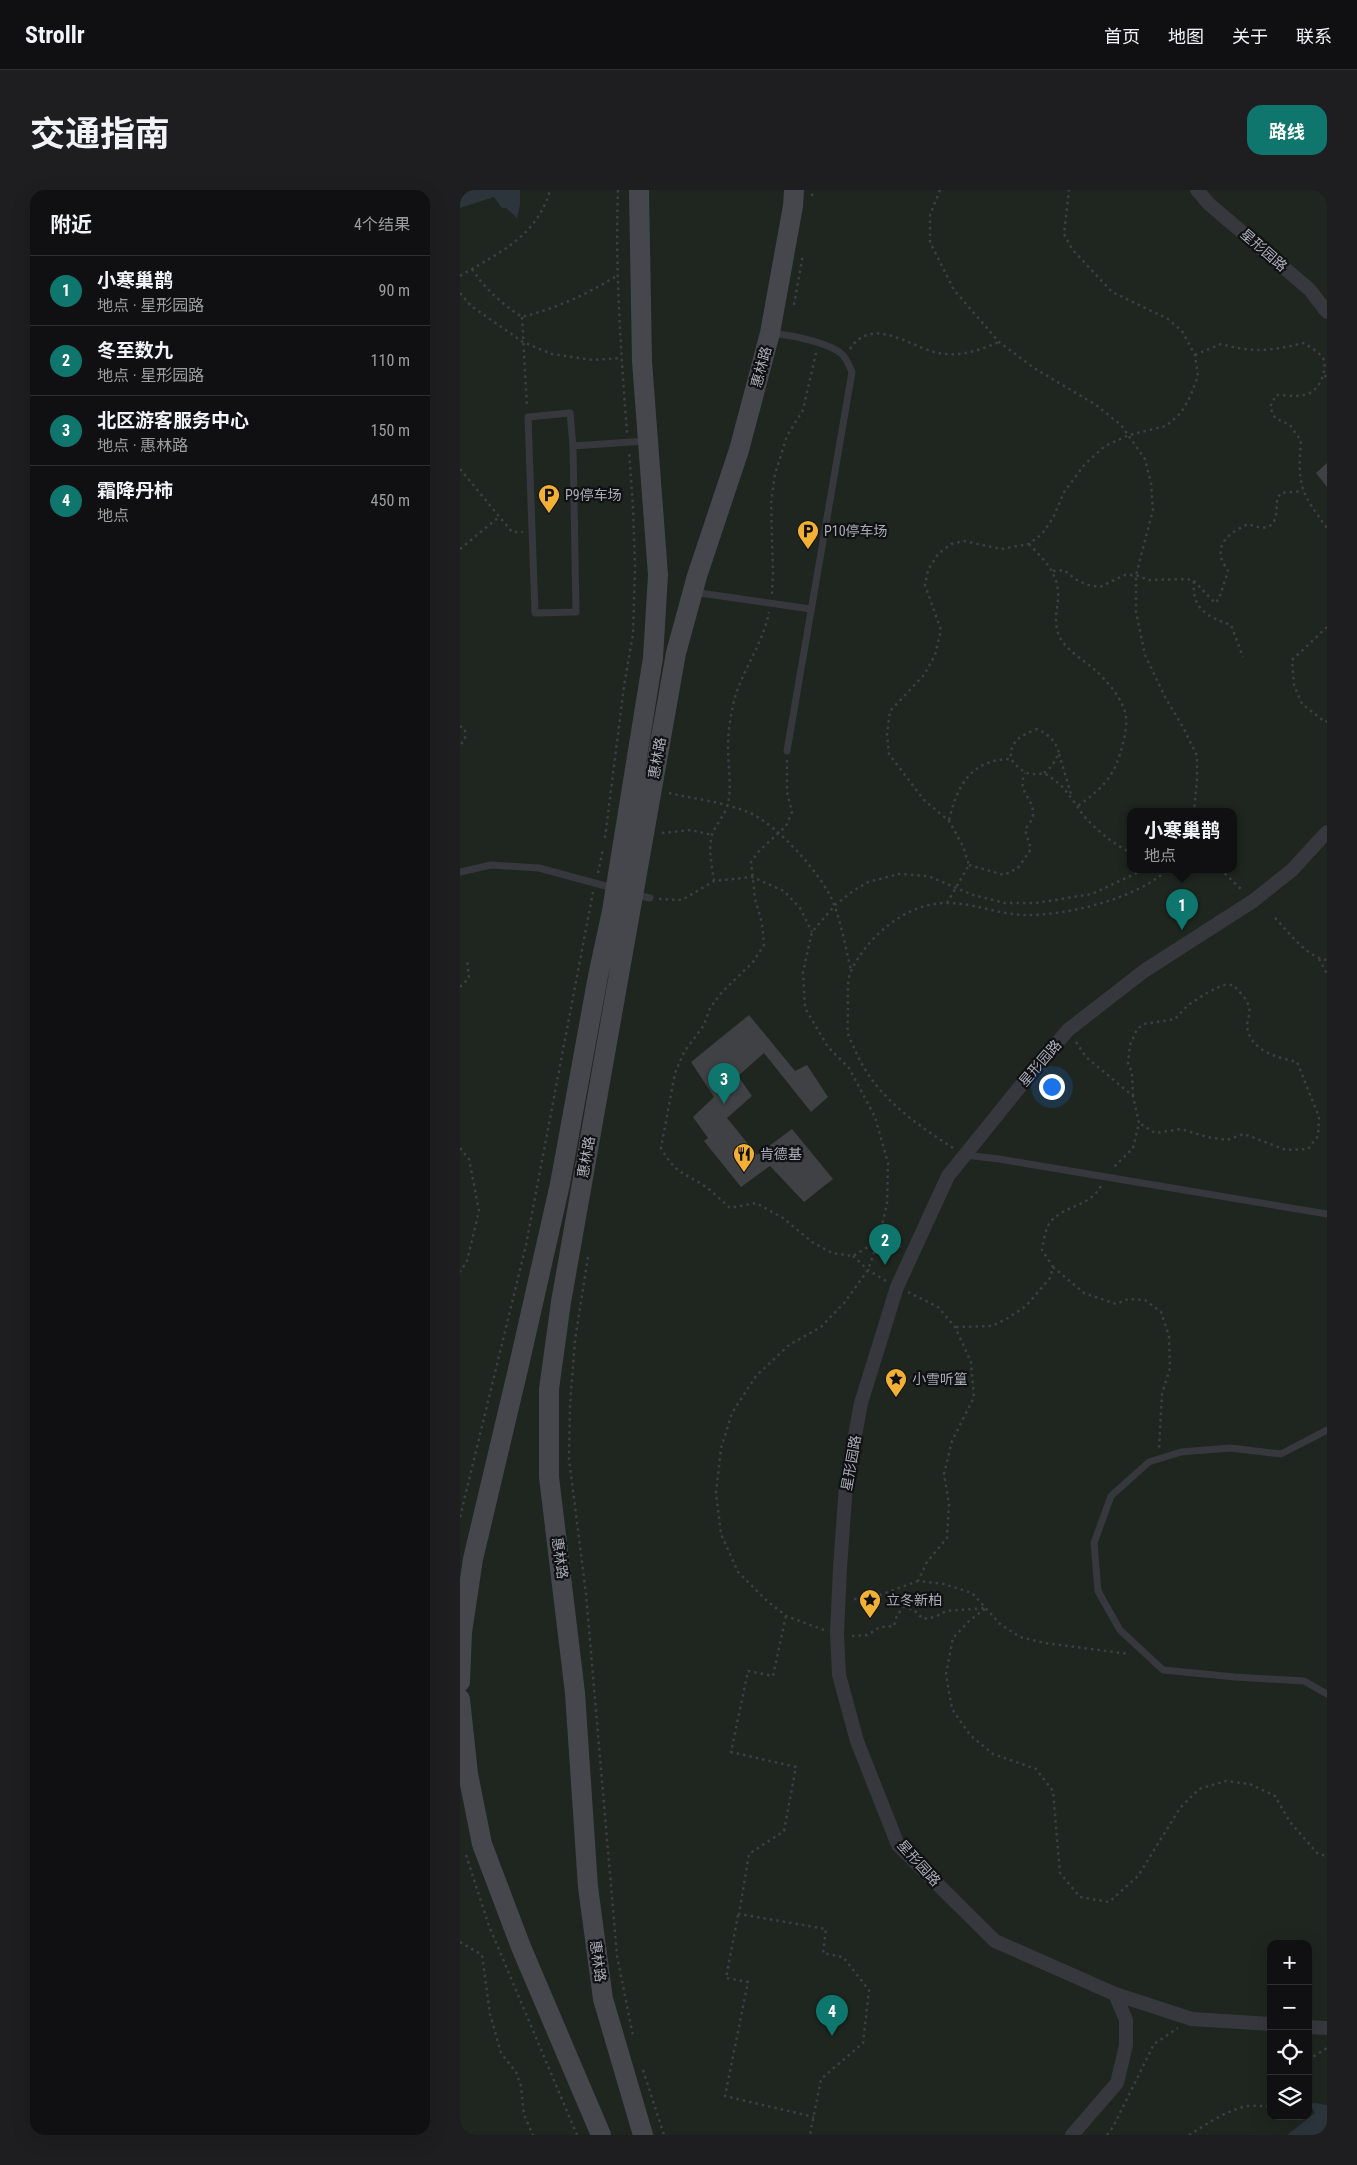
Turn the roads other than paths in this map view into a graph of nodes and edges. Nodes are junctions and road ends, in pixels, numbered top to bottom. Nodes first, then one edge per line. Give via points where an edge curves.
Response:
1 (639, 190) edge
2 (794, 190) edge
3 (1197, 190) edge
4 (1327, 312) edge
5 (770, 333) junction
6 (649, 441) junction
7 (573, 446) junction
8 (693, 592) junction
9 (811, 609) junction
10 (787, 751) road end
11 (1327, 832) edge
12 (460, 872) edge
13 (633, 894) junction
14 (964, 1155) junction
15 (1327, 1214) edge
16 (1327, 1430) edge
17 (460, 1682) edge
18 (1327, 1694) edge
19 (460, 1699) edge
20 (1115, 1994) junction
21 (1267, 2024) edge
22 (1312, 2027) edge
23 (1327, 2028) edge
24 (601, 2135) edge
25 (643, 2135) edge
26 (1072, 2135) edge

1 - 6 main road, 惠林路 via 642,361
2 - 5 main road, 惠林路
3 - 4 street, 星形园路 via 1209,204 1309,289
5 - 8 main road, 惠林路 via 739,450
5 - 9 lane via 832,347 845,356 852,372
6 - 7 lane
6 - 13 main road, 惠林路 via 658,575
7 - 7 lane via 570,413 528,416 535,613 576,612
8 - 9 lane
8 - 13 main road, 惠林路 via 676,653
9 - 10 lane
11 - 14 street, 星形园路 via 1292,870 1253,901 1144,971 1068,1030
12 - 13 lane via 491,865 539,868
13 - 17 main road, 惠林路 via 560,1184 473,1559 462,1632
13 - 25 main road, 惠林路 via 560,1302 549,1389 549,1477 575,1693 588,1887 603,1999
14 - 15 lane
14 - 20 street, 星形园路 via 948,1176 897,1288 861,1403 846,1484 837,1634 839,1675 857,1741 898,1845 995,1941
16 - 18 lane via 1281,1454 1230,1448 1181,1452 1149,1462 1111,1496 1094,1543 1098,1591 1120,1630 1163,1670 1304,1681
19 - 24 main road via 468,1774 482,1844 521,1948
20 - 21 street, 星形园路 via 1192,2019
20 - 26 street via 1126,2020 1126,2045 1117,2083
22 - 23 street

